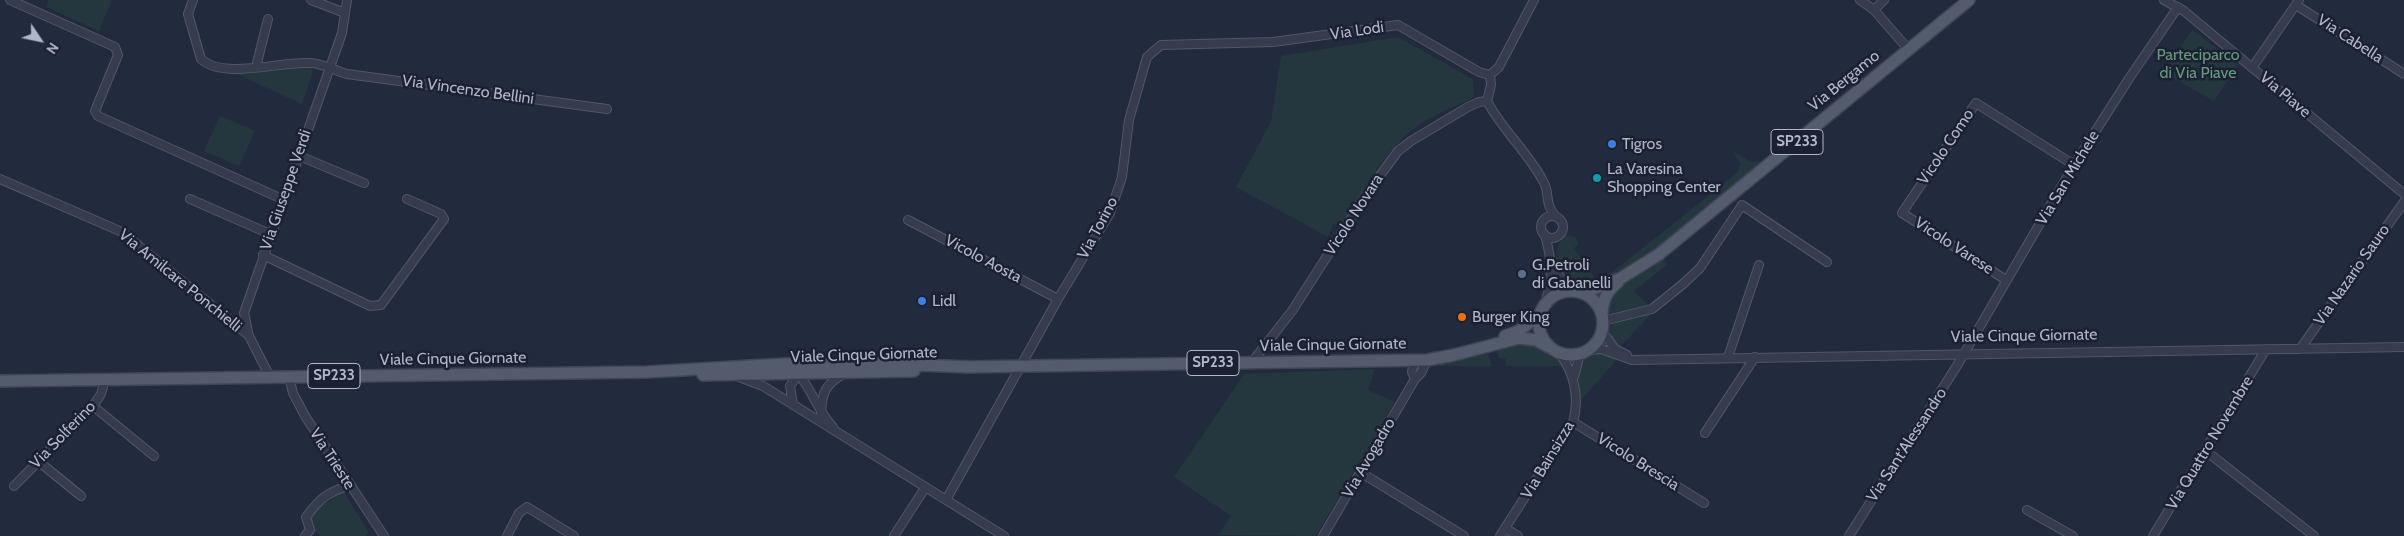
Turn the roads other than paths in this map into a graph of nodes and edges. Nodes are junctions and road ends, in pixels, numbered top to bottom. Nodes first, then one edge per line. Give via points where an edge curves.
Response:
1 (10, 0) edge
2 (193, 0) edge
3 (311, 0) edge
4 (347, 0) edge
5 (1534, 0) edge
6 (1860, 0) edge
7 (1884, 0) edge
8 (1969, 0) edge
9 (2164, 0) edge
10 (2297, 2) edge
11 (2178, 7) junction
12 (1874, 10) junction
13 (345, 13) junction
14 (268, 19) dead end
15 (1909, 50) junction
16 (1154, 51) joint
17 (256, 67) junction
18 (329, 68) junction
19 (2252, 68) junction
20 (2404, 74) edge
21 (1490, 76) junction
22 (1487, 101) junction
23 (607, 108) dead end
24 (298, 155) junction
25 (2074, 166) junction
26 (0, 180) edge
27 (364, 183) dead end
28 (2404, 194) edge
29 (190, 199) dead end
30 (282, 199) junction
31 (407, 199) dead end
32 (1547, 200) junction
33 (2404, 202) edge
34 (1902, 212) joint
35 (1556, 216) junction
36 (908, 220) dead end
37 (1542, 223) junction
38 (270, 234) junction
39 (1544, 235) junction
40 (1559, 236) junction
41 (1550, 254) junction
42 (263, 255) junction
43 (1826, 262) dead end
44 (1760, 265) dead end
45 (1551, 267) junction
46 (1621, 278) junction
47 (2006, 280) junction
48 (1578, 291) junction
49 (1058, 299) junction
50 (1541, 310) junction
51 (1603, 322) junction
52 (249, 336) junction
53 (1549, 347) junction
54 (2404, 347) edge
55 (2266, 349) junction
56 (2300, 349) junction
57 (1585, 352) junction
58 (1964, 353) junction
59 (1560, 354) junction
60 (1454, 355) junction
61 (1755, 357) junction
62 (1728, 358) junction
63 (1644, 359) junction
64 (1414, 360) junction
65 (1426, 360) junction
66 (1252, 362) junction
67 (892, 364) junction
68 (1020, 366) junction
69 (972, 367) junction
70 (736, 370) junction
71 (846, 373) junction
72 (798, 374) junction
73 (270, 377) junction
74 (289, 377) junction
75 (1573, 379) junction
76 (105, 380) junction
77 (1415, 380) junction
78 (0, 382) edge
79 (793, 405) junction
80 (92, 406) junction
81 (821, 413) junction
82 (1573, 422) junction
83 (1705, 433) dead end
84 (843, 438) junction
85 (2206, 451) junction
86 (154, 456) dead end
87 (38, 461) junction
88 (1360, 472) junction
89 (350, 485) junction
90 (14, 486) dead end
91 (925, 488) junction
92 (81, 496) dead end
93 (946, 500) junction
94 (1704, 503) dead end
95 (2027, 510) dead end
96 (1505, 528) junction
97 (305, 536) edge
98 (384, 536) edge
99 (507, 536) edge
100 (574, 536) edge
101 (894, 536) edge
102 (1004, 536) edge
103 (1323, 536) edge
104 (1464, 536) edge
105 (1500, 536) edge
106 (1518, 536) edge
107 (1849, 536) edge
108 (2073, 536) edge
109 (2153, 536) edge
110 (2314, 536) edge

1 - 30 street via 115,47 118,55 95,111 98,116
2 - 17 street, Via Vincenzo Bellini via 188,14 201,59 220,69
3 - 13 street
4 - 13 street, Via Giuseppe Verdi
5 - 21 street via 1499,67
6 - 12 street
7 - 12 street
8 - 15 main road, Via Bergamo / SP233
9 - 11 street, Via Piave
10 - 19 street
10 - 20 street, Via Cabella
11 - 19 street, Via Piave
11 - 25 street, Via San Michele
12 - 15 street
13 - 18 street, Via Giuseppe Verdi via 342,33
14 - 17 street
15 - 46 main road, Via Bergamo / SP233 via 1676,241
16 - 21 street, Via Lodi via 1161,45 1273,42 1398,25
16 - 49 street, Via Torino via 1148,57 1129,120 1122,177 1110,212
17 - 18 street, Via Vincenzo Bellini via 310,63
18 - 23 street, Via Vincenzo Bellini via 347,74
18 - 24 street, Via Giuseppe Verdi
19 - 28 street, Via Piave
21 - 22 street
22 - 32 street via 1544,182
22 - 66 street, Vicolo Novara via 1468,107 1398,151 1292,311
24 - 27 street
24 - 30 street, Via Giuseppe Verdi
25 - 34 street, Vicolo Como via 1976,103
25 - 47 street, Via San Michele
26 - 52 street, Via Amilcare Ponchielli via 122,232
29 - 38 street
30 - 38 street, Via Giuseppe Verdi
31 - 42 street via 442,214 444,219 381,305 370,306
32 - 35 street via 1548,208
32 - 37 street
33 - 56 street, Via Nazario Sauro
34 - 47 street, Vicolo Varese
35 - 37 street via 1549,216
35 - 40 street via 1563,226
36 - 49 street, Vicolo Aosta
37 - 39 street
38 - 42 street, Via Giuseppe Verdi
39 - 40 street
39 - 41 street
40 - 41 street
41 - 45 street
42 - 52 street, Via Giuseppe Verdi via 244,313
43 - 51 street via 1742,205 1700,268 1683,284 1652,309
44 - 62 street
45 - 48 street
45 - 50 street via 1549,292
46 - 48 main road, Via Bergamo / SP233
46 - 51 main road, Via Bergamo / SP233 via 1606,294
47 - 58 street, Via San Michele
48 - 50 main road, SP233 via 1556,294
48 - 51 main road via 1597,304
49 - 68 street, Via Torino
50 - 53 main road via 1541,335
50 - 60 main road, Viale Cinque Giornate / SP233 via 1519,331
51 - 57 main road, SP233 via 1600,338
51 - 63 street, Viale Cinque Giornate via 1615,349
52 - 73 street, Via Giuseppe Verdi
53 - 59 main road, SP233
53 - 60 main road, Viale Cinque Giornate / SP233 via 1536,340 1519,338
54 - 56 street, Viale Cinque Giornate
55 - 56 street, Viale Cinque Giornate
55 - 58 street, Viale Cinque Giornate
55 - 85 street, Via Quattro Novembre
57 - 59 main road
57 - 63 street, Viale Cinque Giornate via 1601,349 1632,360
57 - 75 street, Via Bainsizza
58 - 61 street, Viale Cinque Giornate
58 - 107 street, Via Sant'Alessandro
59 - 75 street, Via Bainsizza
60 - 65 main road, Viale Cinque Giornate / SP233
61 - 62 street, Viale Cinque Giornate
61 - 83 street
62 - 63 street, Viale Cinque Giornate
64 - 65 main road, Viale Cinque Giornate / SP233
64 - 66 main road, Viale Cinque Giornate / SP233
64 - 77 street via 1412,372
65 - 77 street, Via Avogadro
66 - 68 main road, Viale Cinque Giornate / SP233
67 - 69 main road, Viale Cinque Giornate / SP233
67 - 70 main road, Viale Cinque Giornate / SP233
67 - 72 street via 820,368 803,370
68 - 69 main road, Viale Cinque Giornate / SP233
68 - 93 street, Via Torino
69 - 71 main road, Viale Cinque Giornate / SP233
70 - 72 main road, Viale Cinque Giornate / SP233
70 - 74 main road, Viale Cinque Giornate / SP233
70 - 79 street
71 - 72 main road, Viale Cinque Giornate / SP233
71 - 81 street via 826,389
72 - 79 street via 790,386
72 - 81 street
73 - 74 main road, Viale Cinque Giornate / SP233
73 - 76 main road, Viale Cinque Giornate / SP233
74 - 89 street, Via Trieste via 304,416
75 - 82 street, Via Bainsizza via 1576,406
76 - 78 main road, Viale Cinque Giornate / SP233
76 - 80 street, Via Solferino via 101,394
77 - 88 street, Via Avogadro
79 - 84 street
80 - 86 street
80 - 87 street, Via Solferino
81 - 84 street
82 - 94 street, Vicolo Brescia
82 - 96 street, Via Bainsizza
84 - 91 street
85 - 109 street, Via Quattro Novembre
85 - 110 street
87 - 90 street, Via Solferino
87 - 92 street
88 - 103 street, Via Avogadro
88 - 104 street
89 - 97 street via 326,494 306,517 310,530
89 - 98 street, Via Trieste
91 - 93 street
91 - 101 street
93 - 102 street
95 - 108 street
96 - 105 street, Via Bainsizza
96 - 106 street
99 - 100 street via 519,513 527,507

